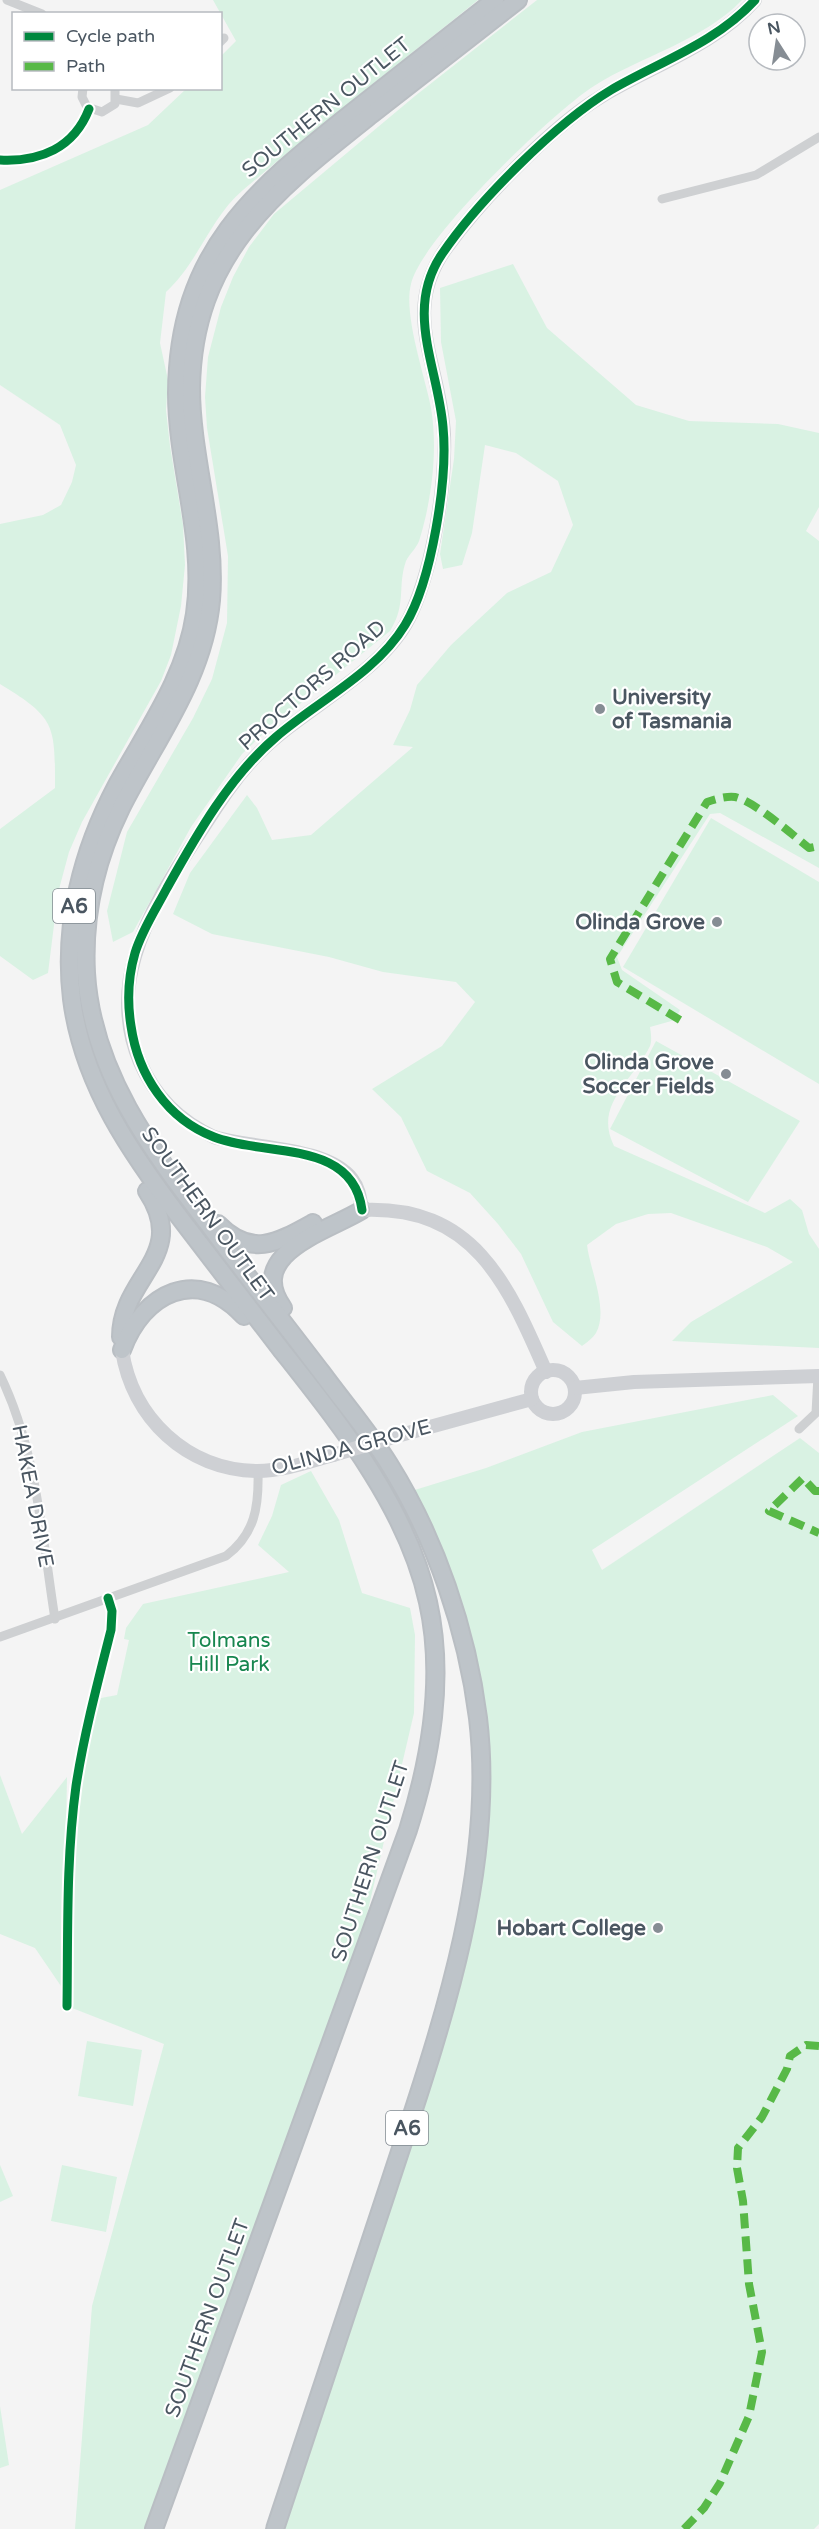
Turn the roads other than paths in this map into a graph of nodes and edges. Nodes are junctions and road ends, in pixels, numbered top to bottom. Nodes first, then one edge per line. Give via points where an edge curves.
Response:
1 (7, 0) edge
2 (495, 0) edge
3 (518, 0) edge
4 (755, 0) edge
5 (37, 12) edge
6 (83, 90) edge
7 (115, 90) edge
8 (166, 90) edge
9 (117, 99) junction
10 (89, 109) junction
11 (819, 136) edge
12 (0, 160) edge
13 (662, 198) dead end
14 (119, 1091) junction
15 (108, 1112) junction
16 (362, 1210) junction
17 (122, 1350) junction
18 (546, 1372) junction
19 (0, 1376) edge
20 (818, 1376) edge
21 (575, 1388) junction
22 (532, 1399) junction
23 (799, 1429) dead end
24 (258, 1471) junction
25 (426, 1535) junction
26 (108, 1598) junction
27 (55, 1619) junction
28 (0, 1637) edge
29 (396, 1864) junction
30 (67, 2006) dead end
31 (154, 2529) edge
32 (275, 2529) edge

1 - 5 street
2 - 15 highway, SOUTHERN OUTLET / A6 via 262,187 222,237 190,305 181,342 177,396 196,542 195,615 172,687 95,832 82,868 72,924 70,976 75,1016 87,1065
3 - 14 highway, SOUTHERN OUTLET / A6 via 278,191 242,233 208,298 194,351 191,388 211,551 212,589 207,625 198,661 183,696 114,823 88,913 90,1004 105,1059
4 - 16 street, PROCTORS ROAD via 717,33 576,113 488,200 440,258 429,276 423,305 442,417 444,453 436,530 410,617 379,656 251,761 189,849 135,955 128,993 131,1032 144,1071 162,1101 186,1122 214,1137 318,1158 338,1167 356,1184
6 - 10 street via 83,103
7 - 9 street
8 - 9 street via 138,103
9 - 10 street via 107,111
10 - 12 street via 79,131 59,148 41,155
11 - 13 street via 756,175
14 - 16 highway via 218,1223 240,1242 270,1244 331,1214
14 - 25 highway, SOUTHERN OUTLET / A6 via 167,1171 390,1465
15 - 17 highway via 121,1146 157,1205 163,1224 159,1249 128,1304 121,1334
15 - 29 highway, SOUTHERN OUTLET / A6 via 164,1198 348,1437 384,1496 415,1561 431,1617 434,1708 425,1771
16 - 18 street via 397,1209 422,1215 449,1227 469,1242 494,1271
16 - 25 highway via 319,1231 285,1255 273,1272 273,1290 390,1452
17 - 24 street, OLINDA GROVE via 134,1392 160,1430 178,1446 205,1460 237,1470
17 - 29 highway via 140,1314 165,1295 196,1290 231,1301 334,1432 384,1512 417,1593 426,1672 422,1744
18 - 21 street via 567,1375
18 - 22 street via 532,1386
19 - 27 street, HAKEA DRIVE via 16,1410 31,1463
20 - 21 street via 634,1382
20 - 23 street via 816,1413
21 - 22 street via 573,1403 562,1413 541,1411
22 - 24 street, OLINDA GROVE, bridge via 333,1455
24 - 26 street via 256,1513 239,1546 212,1563
25 - 32 highway, SOUTHERN OUTLET / A6 via 461,1637 477,1716 480,1806 474,1865 463,1930 435,2045
26 - 27 street
26 - 30 street via 111,1630 74,1811
27 - 28 street
29 - 31 highway, SOUTHERN OUTLET / A6

